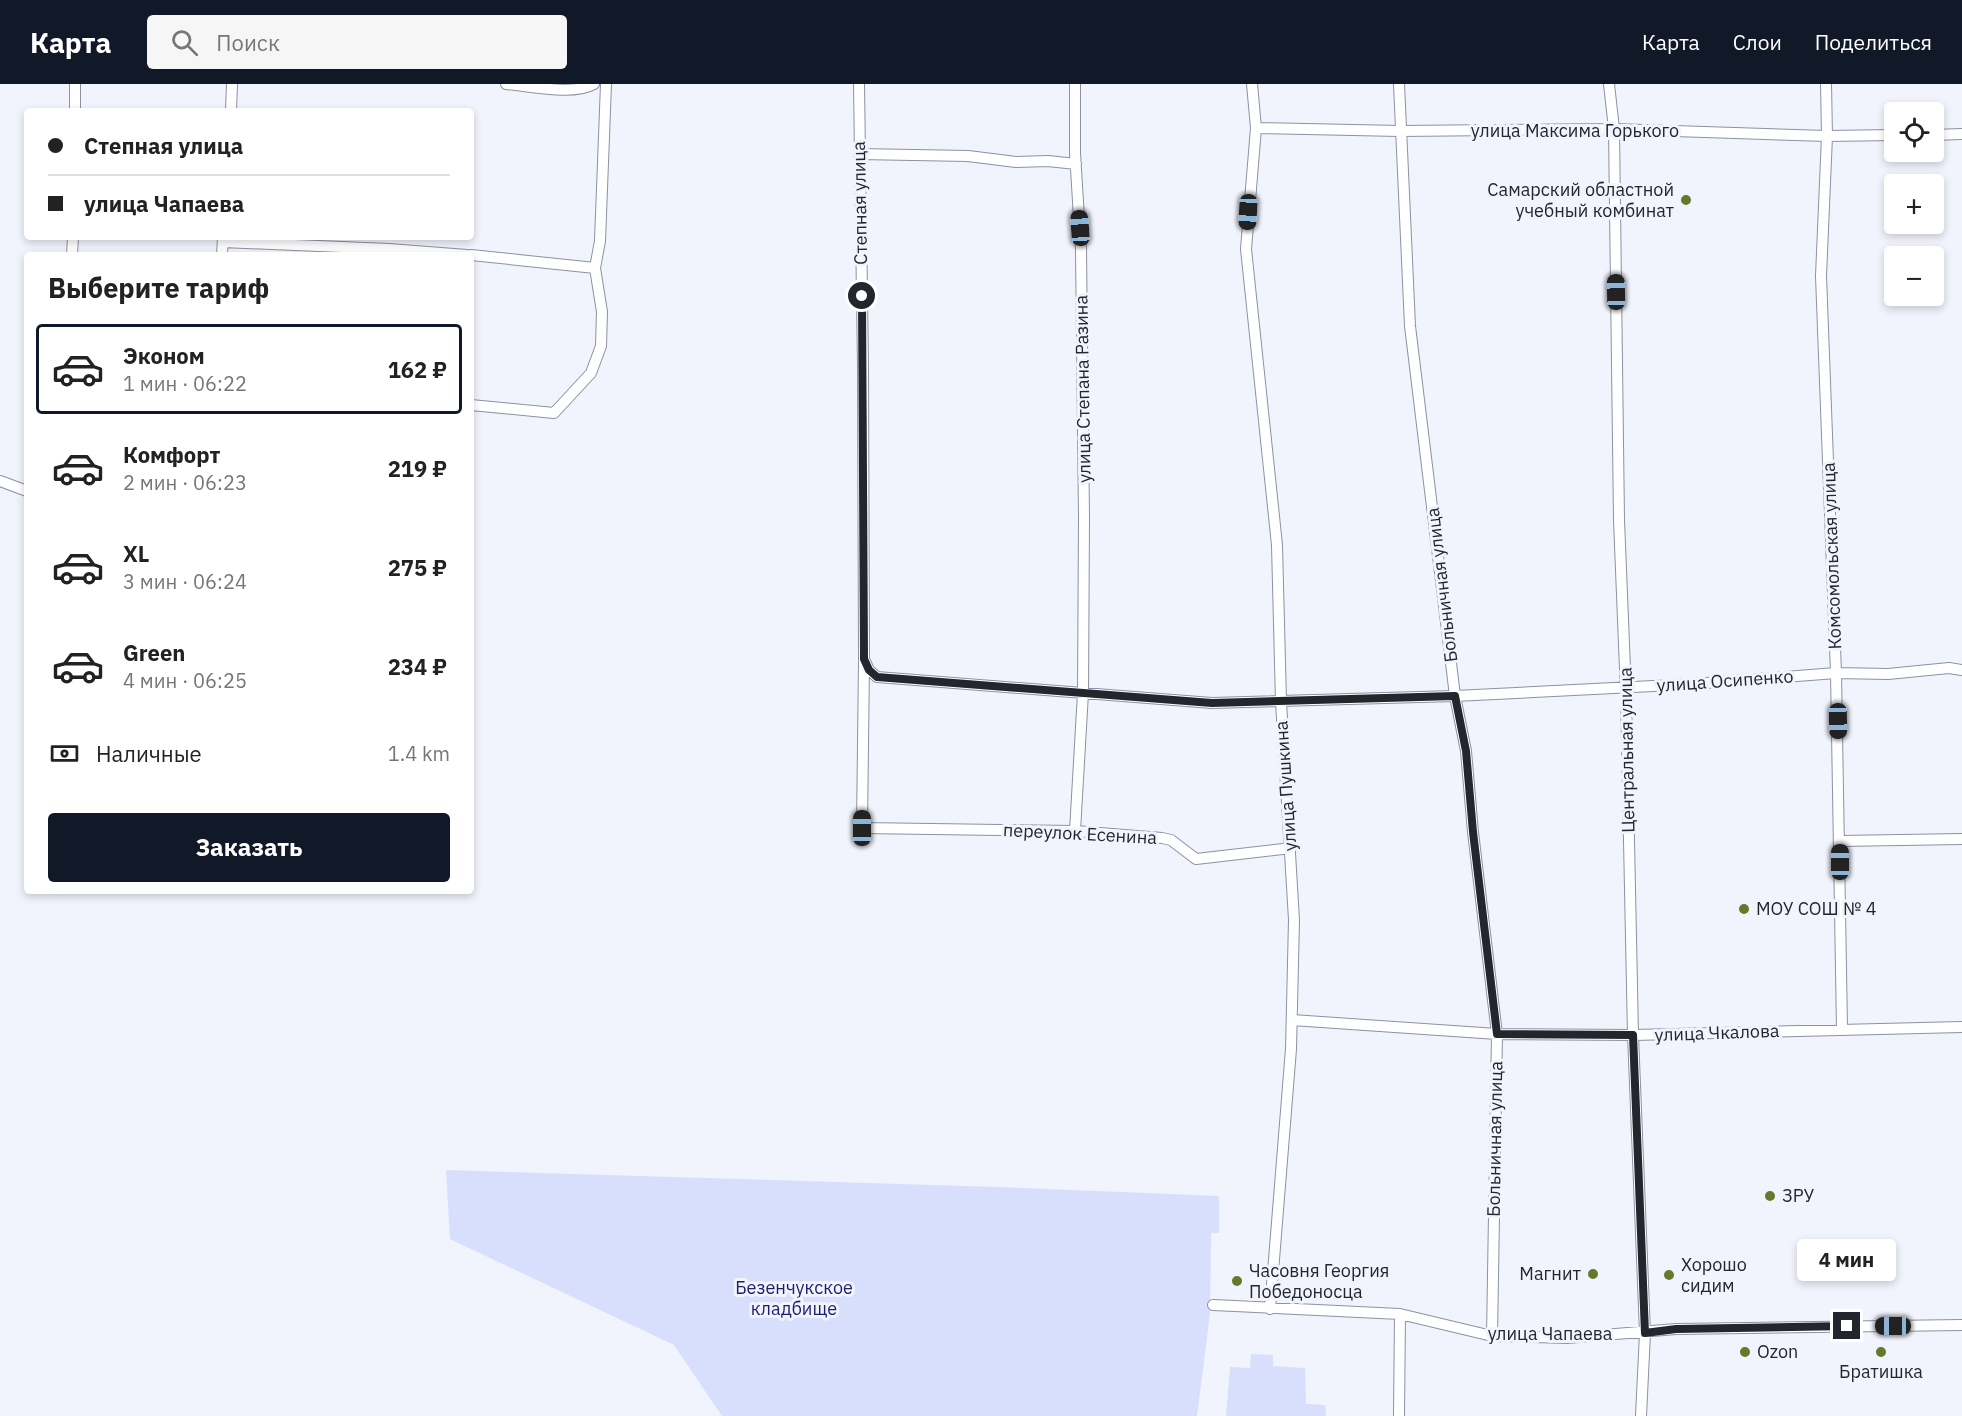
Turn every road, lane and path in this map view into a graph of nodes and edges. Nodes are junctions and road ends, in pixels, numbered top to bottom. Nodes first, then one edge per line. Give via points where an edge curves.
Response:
1 (75, 84) edge
2 (232, 84) edge
3 (506, 84) edge
4 (594, 84) edge
5 (606, 84) edge
6 (859, 84) edge
7 (1075, 84) edge
8 (1252, 84) edge
9 (1399, 84) edge
10 (1609, 84) edge
11 (1826, 84) edge
12 (75, 108) edge
13 (231, 108) edge
14 (1256, 128) junction
15 (1614, 129) junction
16 (1400, 131) junction
17 (1962, 134) edge
18 (1884, 135) edge
19 (1944, 135) edge
20 (1827, 136) junction
21 (859, 154) junction
22 (1076, 164) junction
23 (236, 240) edge
24 (429, 252) edge
25 (474, 256) edge
26 (596, 268) junction
27 (474, 405) edge
28 (0, 481) edge
29 (24, 490) edge
30 (864, 659) junction
31 (1962, 669) edge
32 (1836, 673) junction
33 (1626, 686) junction
34 (1083, 693) junction
35 (1455, 696) junction
36 (1281, 702) junction
37 (862, 828) joint
38 (1075, 831) junction
39 (1962, 839) edge
40 (1840, 841) junction
41 (1291, 848) junction
42 (1292, 1020) junction
43 (1962, 1027) edge
44 (1842, 1029) junction
45 (1497, 1034) junction
46 (1633, 1035) junction
47 (1213, 1305) dead end
48 (1270, 1309) junction
49 (1400, 1314) junction
50 (1962, 1325) edge
51 (1645, 1333) junction
52 (1492, 1336) junction
53 (1399, 1416) edge
54 (1641, 1416) edge

1 - 12 street
2 - 13 street
3 - 4 street via 566,90 586,89
5 - 26 street
6 - 21 street, Степная улица
7 - 22 street, улица Степана Разина
8 - 14 street, улица Пушкина
9 - 16 street, Больничная улица
10 - 15 street, Центральная улица
11 - 20 street, Комсомольская улица
14 - 16 street, улица Максима Горького
14 - 36 street, улица Пушкина via 1246,249 1277,545
15 - 16 street, улица Максима Горького
15 - 20 street, улица Максима Горького
15 - 33 street, Центральная улица via 1619,520
16 - 35 street, Больничная улица via 1410,326
17 - 19 street
18 - 20 street, улица Максима Горького
20 - 32 street, Комсомольская улица via 1821,276
21 - 22 street via 968,156
21 - 30 street, Степная улица
22 - 34 street, улица Степана Разина via 1083,368
23 - 24 street
25 - 26 street
26 - 27 street via 602,312 601,346 591,373 554,413
28 - 29 street
30 - 34 street, улица Осипенко via 877,677
30 - 37 street, Степная улица
31 - 32 street, улица Осипенко
32 - 33 street, улица Осипенко
32 - 40 street, Комсомольская улица
33 - 35 street, улица Осипенко
33 - 46 street, Центральная улица
34 - 36 street, улица Осипенко via 1212,703
34 - 38 street, улица Степана Разина
35 - 36 street, улица Осипенко
35 - 45 street, Больничная улица via 1466,751
36 - 41 street, улица Пушкина
37 - 38 street, переулок Есенина
38 - 41 street, переулок Есенина via 1171,840 1196,859
39 - 40 street
40 - 44 street, Комсомольская улица
41 - 42 street, улица Пушкина
42 - 45 street, улица Чкалова
42 - 48 street, улица Пушкина
43 - 44 street, улица Чкалова
44 - 46 street, улица Чкалова
45 - 46 street, улица Чкалова
45 - 52 street, Больничная улица
46 - 51 street, Центральная улица
47 - 48 street, улица Чапаева
48 - 49 street, улица Чапаева
49 - 52 street, улица Чапаева
49 - 53 street
50 - 51 street, улица Чапаева via 1787,1326
51 - 52 street, улица Чапаева via 1567,1338
51 - 54 street, Центральная улица

